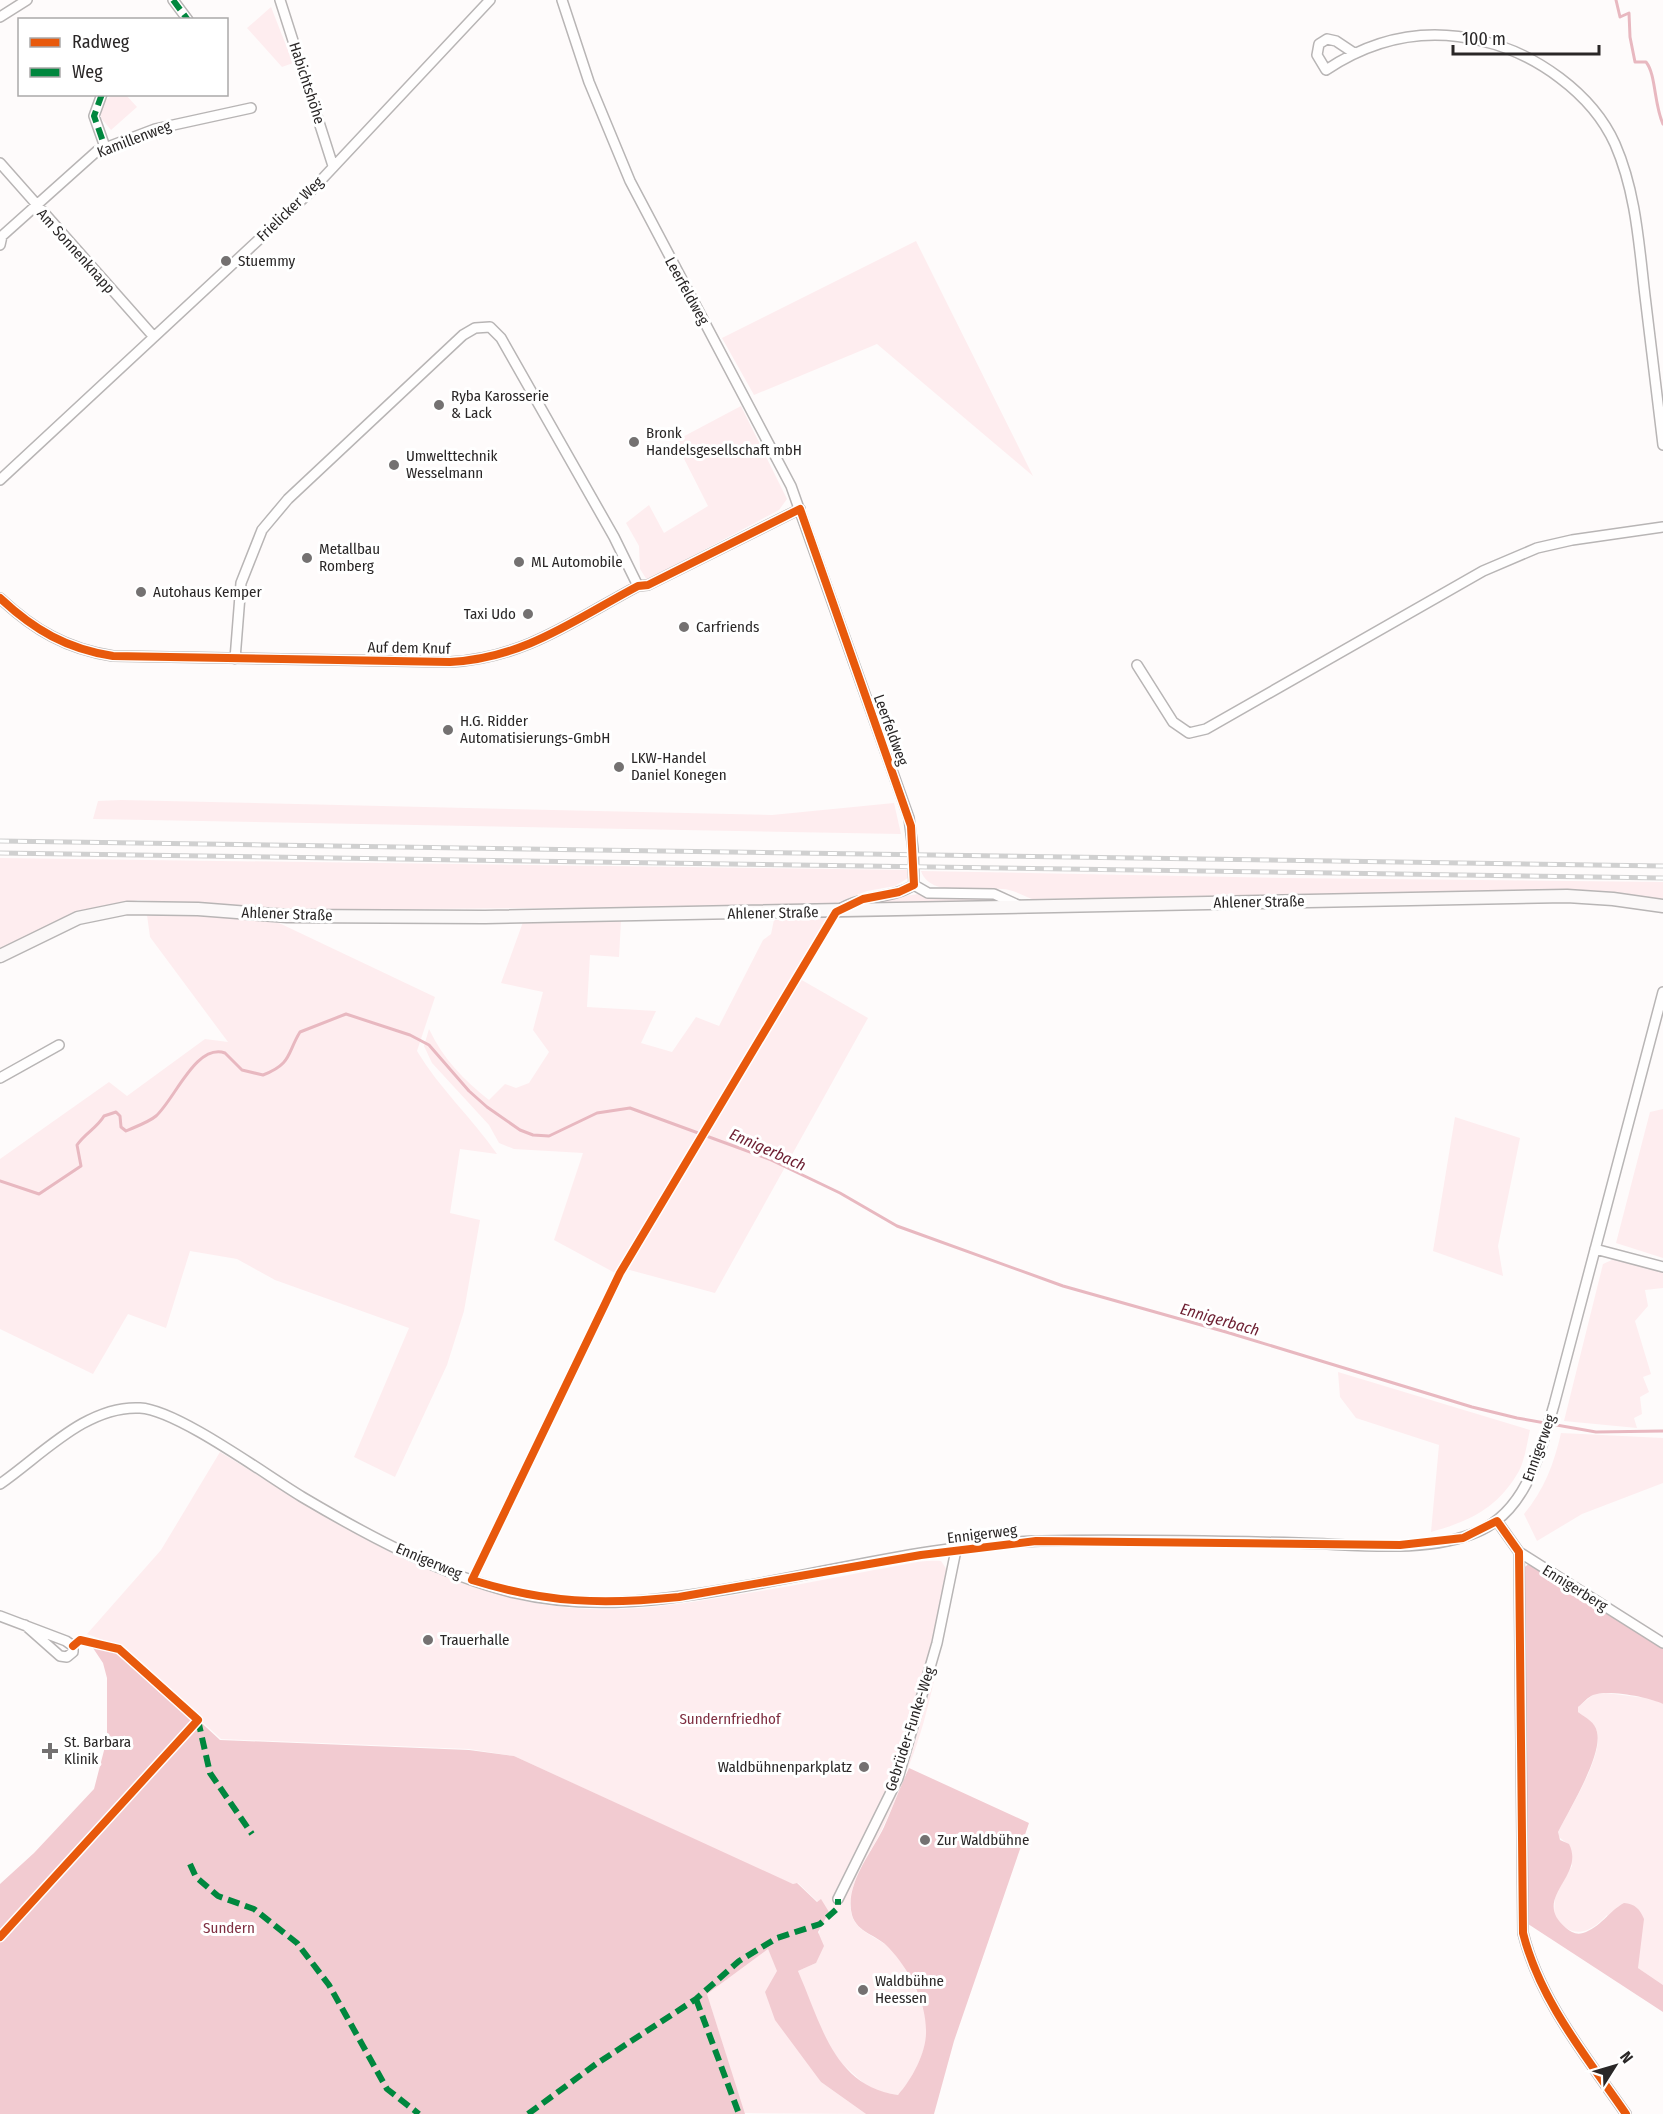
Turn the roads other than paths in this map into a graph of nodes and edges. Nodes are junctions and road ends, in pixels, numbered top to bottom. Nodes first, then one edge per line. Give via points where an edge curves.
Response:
1 (27, 0) edge
2 (173, 0) edge
3 (280, 0) edge
4 (490, 0) edge
5 (562, 0) edge
6 (0, 17) edge
7 (182, 17) edge
8 (1353, 53) dead end
9 (101, 96) edge
10 (251, 108) dead end
11 (105, 147) junction
12 (0, 163) edge
13 (333, 166) junction
14 (35, 206) junction
15 (0, 245) edge
16 (154, 337) junction
17 (1663, 445) edge
18 (0, 480) edge
19 (800, 509) junction
20 (1663, 527) edge
21 (638, 586) junction
22 (0, 598) edge
23 (235, 660) junction
24 (1137, 665) dead end
25 (914, 885) junction
26 (1663, 906) edge
27 (1025, 909) junction
28 (836, 912) junction
29 (0, 956) edge
30 (1663, 992) edge
31 (59, 1045) dead end
32 (0, 1078) edge
33 (1595, 1250) junction
34 (1663, 1267) edge
35 (0, 1484) edge
36 (1497, 1521) junction
37 (956, 1550) junction
38 (1519, 1551) junction
39 (0, 1616) edge
40 (25, 1625) junction
41 (1663, 1643) edge
42 (838, 1899) dead end
43 (1626, 2114) edge

1 - 6 street
2 - 7 street
3 - 13 street, Habichtshöhe
4 - 13 street, Frielicker Weg
5 - 19 street, Leerfeldweg via 589,82 626,171 780,463
8 - 17 street via 1383,41 1415,35 1455,35 1490,43 1544,68 1581,98 1599,120 1614,142 1630,193
9 - 11 street via 94,116
10 - 11 street, Kamillenweg via 184,121
11 - 14 street, Kamillenweg
12 - 14 street, Am Sonnenknapp
13 - 16 street, Frielicker Weg
14 - 15 street, Kamillenweg via 2,236
14 - 16 street, Am Sonnenknapp
16 - 18 street, Frielicker Weg
19 - 21 street, Auf dem Knuf via 648,585
19 - 25 street, Leerfeldweg via 909,818
20 - 24 street via 1537,548 1484,572 1206,729 1189,733 1173,722
21 - 23 street, Auf dem Knuf via 534,643 478,661
21 - 23 street via 501,339 490,327 475,328 288,500 262,530 241,583
22 - 23 street, Auf dem Knuf via 48,636 79,650 113,656
25 - 27 street via 928,893 994,894
25 - 28 street via 863,899
26 - 27 main road, Ahlener Straße via 1613,899 1525,897
27 - 28 main road, Ahlener Straße
28 - 29 main road, Ahlener Straße via 485,917 310,916 127,908 78,918
30 - 33 street, Ennigerweg
31 - 32 street
33 - 34 street
33 - 36 street, Ennigerweg via 1534,1468 1517,1500
35 - 37 street, Ennigerweg via 85,1422 119,1409 139,1408 157,1411 183,1424 306,1499 421,1559 500,1588 545,1598 591,1603 679,1597
36 - 37 street, Ennigerweg via 1463,1538 1400,1545 1048,1541
36 - 38 street, Ennigerberg
37 - 42 street, Gebrüder-Funke-Weg via 937,1642 898,1778
38 - 41 street, Ennigerberg
38 - 43 street via 1523,1933 1532,1966 1549,2001
39 - 40 street
40 - 40 street via 60,1656 67,1657 73,1652 70,1643

